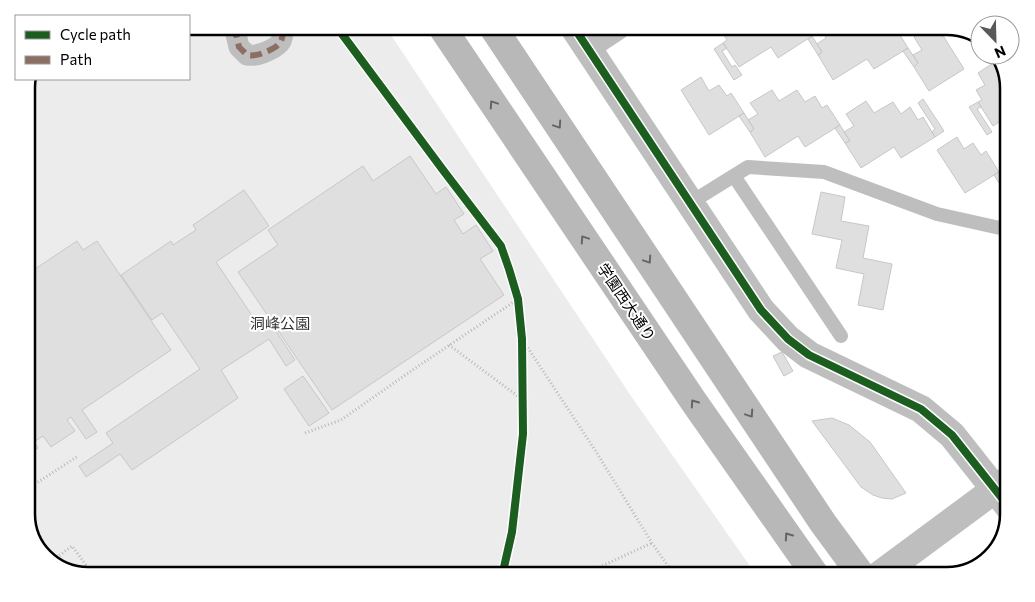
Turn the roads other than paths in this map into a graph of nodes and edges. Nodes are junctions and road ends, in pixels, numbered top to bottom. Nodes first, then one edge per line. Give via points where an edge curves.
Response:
1 (236, 35) edge
2 (283, 35) edge
3 (447, 35) edge
4 (498, 35) edge
5 (580, 36) edge
6 (734, 176) junction
7 (690, 203) junction
8 (1000, 228) edge
9 (841, 336) dead end
10 (1000, 488) edge
11 (1000, 495) edge
12 (810, 567) edge
13 (855, 567) edge
14 (892, 567) edge

1 - 2 street via 239,47 247,56 254,56 276,48
12 -> 3 main road, 学園西大通り via 694,402
4 -> 13 main road via 817,515
5 - 7 street
6 - 7 lane
6 - 8 lane via 748,167 824,172 937,214
6 - 9 lane
7 - 10 street via 761,310 788,339 809,355 921,408 952,435
11 - 14 street

